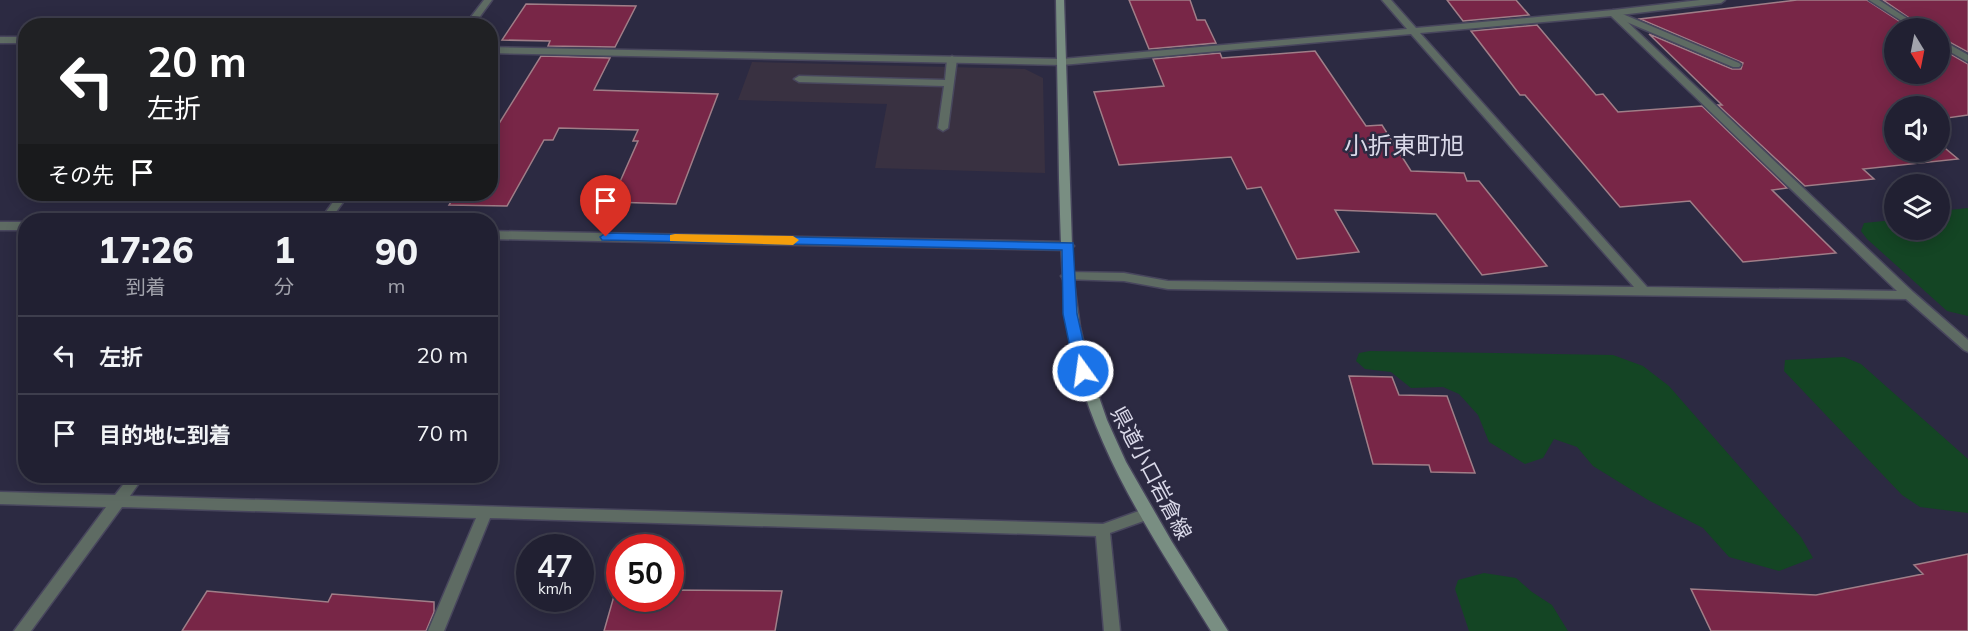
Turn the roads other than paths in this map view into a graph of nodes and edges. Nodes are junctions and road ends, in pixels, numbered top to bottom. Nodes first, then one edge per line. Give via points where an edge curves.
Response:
1 (488, 0) edge
2 (1060, 0) edge
3 (1386, 0) edge
4 (1721, 0) edge
5 (1873, 0) edge
6 (1613, 13) junction
7 (474, 18) edge
8 (1902, 18) edge
9 (1414, 31) junction
10 (0, 40) edge
11 (18, 40) edge
12 (1950, 48) edge
13 (498, 50) edge
14 (952, 59) junction
15 (1968, 59) edge
16 (1062, 62) junction
17 (1736, 65) dead end
18 (799, 79) dead end
19 (949, 83) junction
20 (943, 128) dead end
21 (340, 201) edge
22 (330, 213) edge
23 (0, 226) edge
24 (18, 226) edge
25 (498, 235) edge
26 (1068, 246) junction
27 (1068, 276) junction
28 (1643, 290) junction
29 (1909, 295) junction
30 (1968, 347) edge
31 (131, 483) edge
32 (0, 498) edge
33 (117, 501) junction
34 (484, 512) junction
35 (1147, 514) junction
36 (1103, 530) junction
37 (22, 631) edge
38 (436, 631) edge
39 (1112, 631) edge
40 (1220, 631) edge

1 - 7 street
2 - 16 main road, 県道小口岩倉線
3 - 9 street
4 - 6 street
5 - 8 street
6 - 9 street
6 - 17 street
6 - 29 street
9 - 16 street
9 - 28 street
10 - 11 street
12 - 15 street
13 - 14 street
14 - 16 street
14 - 19 street
16 - 26 main road, 県道小口岩倉線
18 - 19 street
19 - 20 street
21 - 22 street
23 - 24 street
25 - 26 street
26 - 27 main road, 県道小口岩倉線
27 - 28 street via 1124,277 1168,285
27 - 35 main road, 県道小口岩倉線 via 1070,314 1092,403
28 - 29 street
29 - 30 street
31 - 33 street
32 - 33 street
33 - 34 street
33 - 37 street
34 - 36 street
34 - 38 street
35 - 36 street
35 - 40 main road, 県道小口岩倉線
36 - 39 street

